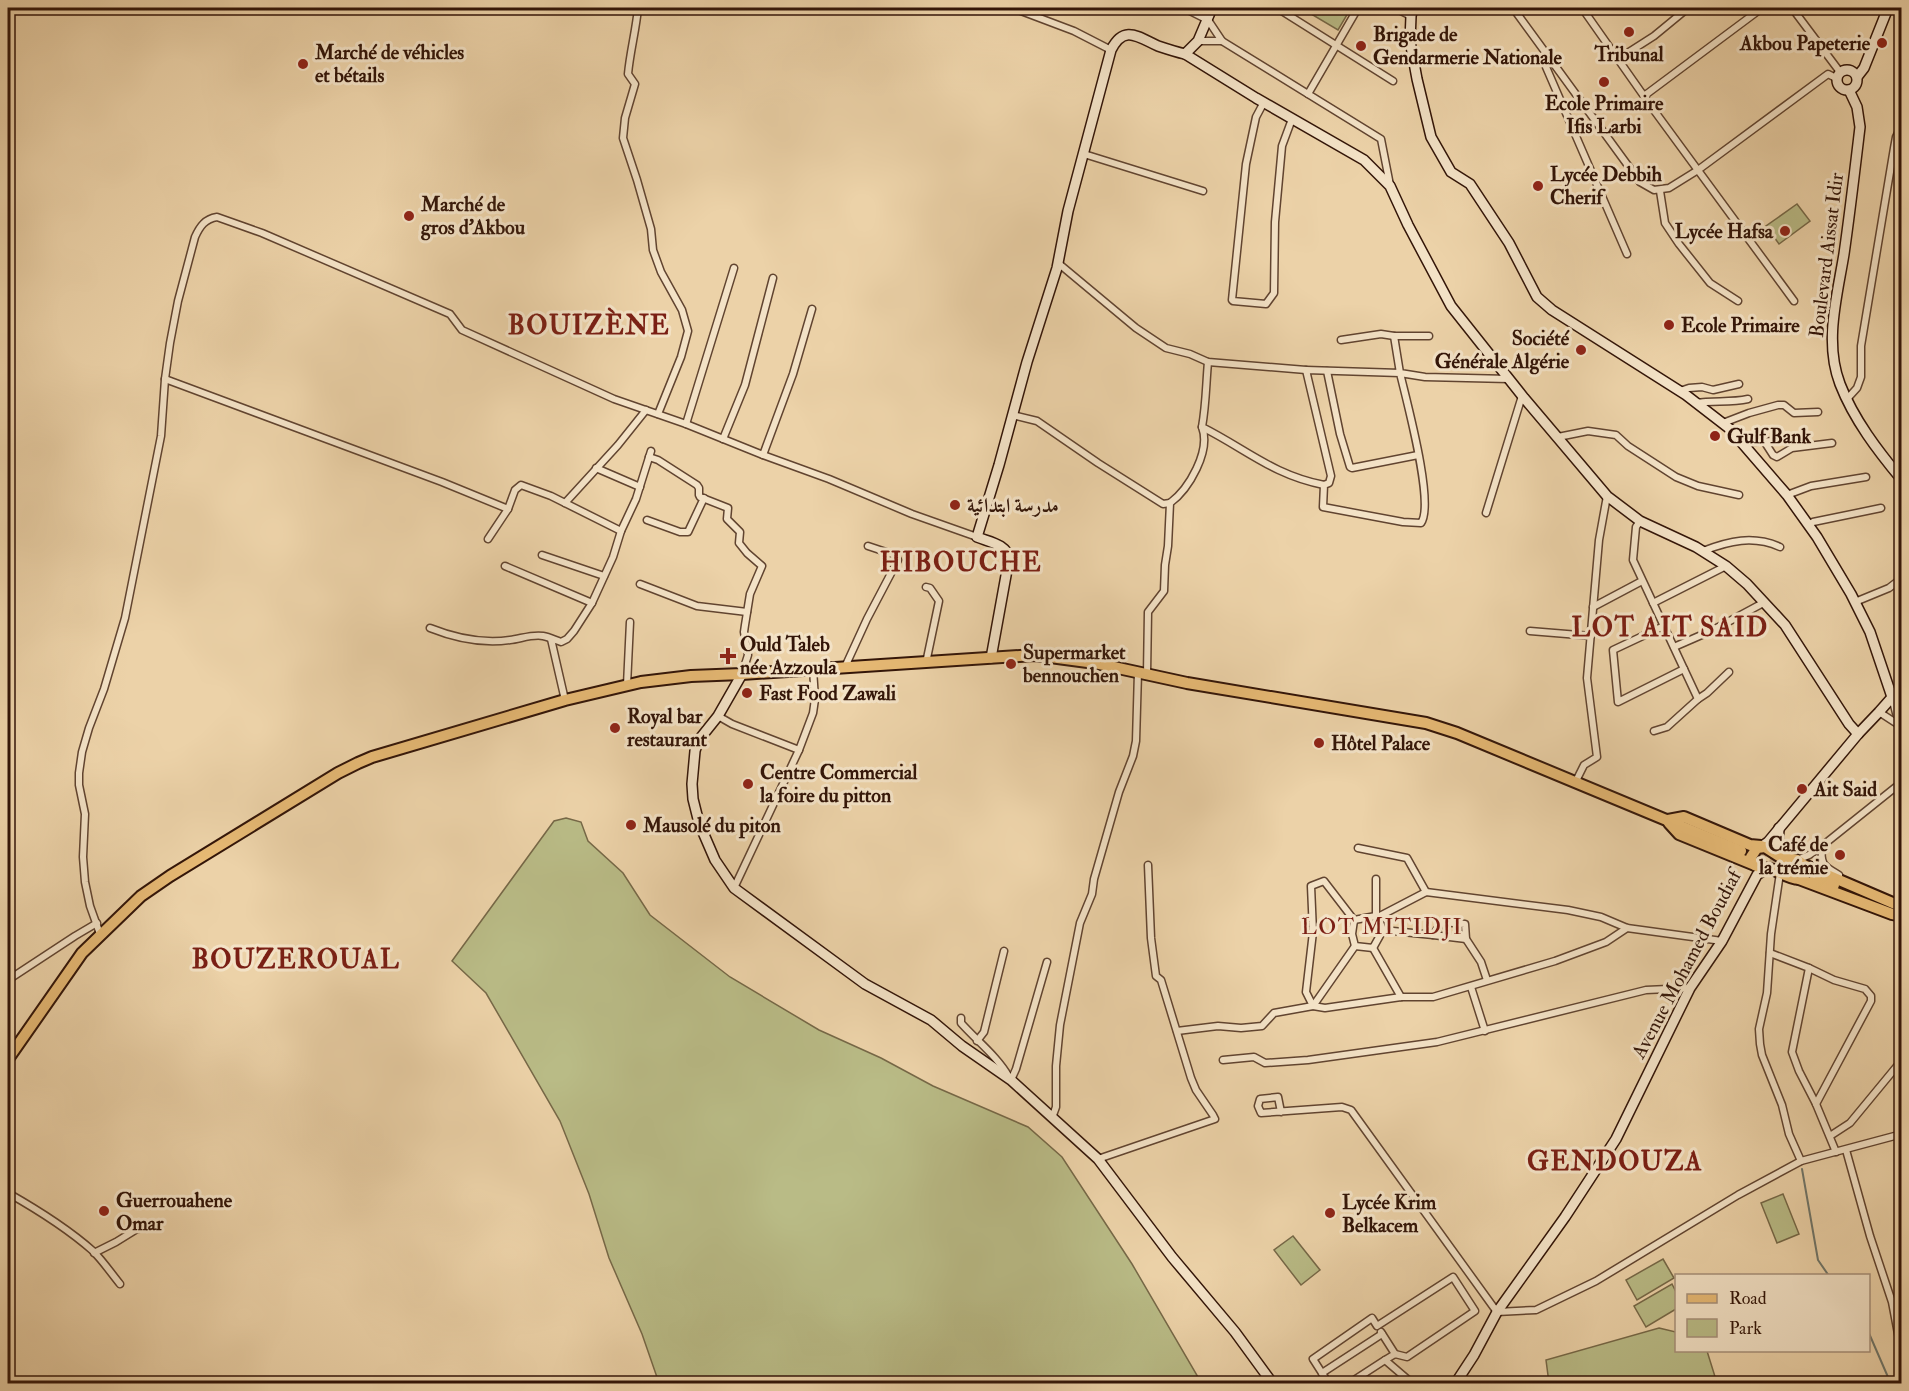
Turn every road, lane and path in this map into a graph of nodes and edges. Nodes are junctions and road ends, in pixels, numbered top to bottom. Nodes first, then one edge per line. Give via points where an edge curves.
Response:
1 (638, 8) edge
2 (1013, 8) edge
3 (1184, 8) edge
4 (1212, 8) edge
5 (1280, 8) edge
6 (1358, 8) edge
7 (1395, 8) edge
8 (1512, 8) edge
9 (1582, 8) edge
10 (1688, 8) edge
11 (1762, 8) edge
12 (1792, 8) edge
13 (1888, 8) edge
14 (1412, 12) edge
15 (1208, 20) junction
16 (1222, 41) junction
17 (1198, 42) junction
18 (1337, 46) junction
19 (1111, 50) junction
20 (1185, 54) junction
21 (1546, 54) junction
22 (1618, 59) junction
23 (1838, 75) junction
24 (1857, 77) junction
25 (1393, 81) dead end
26 (1849, 90) junction
27 (1308, 94) junction
28 (1644, 96) junction
29 (1264, 102) junction
30 (1292, 119) junction
31 (1902, 125) edge
32 (1084, 154) junction
33 (1698, 170) junction
34 (1390, 186) junction
35 (1660, 190) junction
36 (1203, 191) dead end
37 (1628, 254) dead end
38 (1058, 263) junction
39 (734, 268) dead end
40 (773, 278) dead end
41 (1738, 301) dead end
42 (1794, 301) dead end
43 (812, 309) dead end
44 (1394, 336) junction
45 (1429, 336) dead end
46 (1341, 340) dead end
47 (1208, 362) junction
48 (1306, 370) junction
49 (1327, 371) junction
50 (1400, 374) junction
51 (165, 379) junction
52 (1509, 379) junction
53 (1739, 384) dead end
54 (1679, 391) junction
55 (1522, 396) junction
56 (1748, 399) dead end
57 (1847, 399) junction
58 (1696, 403) junction
59 (646, 410) junction
60 (1818, 412) dead end
61 (658, 414) junction
62 (1012, 415) junction
63 (1723, 423) junction
64 (686, 424) junction
65 (1202, 427) junction
66 (1558, 437) junction
67 (723, 439) junction
68 (1764, 441) junction
69 (1778, 441) dead end
70 (1742, 442) junction
71 (1832, 442) dead end
72 (1418, 455) junction
73 (763, 456) junction
74 (596, 468) junction
75 (1866, 477) dead end
76 (1901, 478) edge
77 (1324, 484) junction
78 (640, 487) junction
79 (1739, 495) dead end
80 (1787, 495) junction
81 (1607, 496) junction
82 (704, 498) junction
83 (565, 503) junction
84 (1170, 503) junction
85 (1881, 508) dead end
86 (508, 509) junction
87 (1486, 513) dead end
88 (647, 520) dead end
89 (1640, 520) junction
90 (1808, 525) junction
91 (621, 531) junction
92 (977, 537) junction
93 (488, 538) dead end
94 (868, 546) dead end
95 (1780, 547) dead end
96 (1702, 551) junction
97 (542, 555) dead end
98 (505, 566) dead end
99 (1726, 566) junction
100 (604, 576) junction
101 (1902, 578) edge
102 (1642, 581) junction
103 (640, 584) dead end
104 (926, 587) dead end
105 (1765, 602) junction
106 (1855, 602) junction
107 (592, 603) junction
108 (1653, 603) junction
109 (1593, 607) junction
110 (747, 612) junction
111 (630, 622) dead end
112 (1664, 626) junction
113 (430, 628) dead end
114 (1530, 631) dead end
115 (1591, 636) junction
116 (551, 639) junction
117 (1674, 647) junction
118 (992, 658) junction
119 (926, 663) junction
120 (845, 667) junction
121 (813, 669) junction
122 (1684, 669) junction
123 (1729, 672) dead end
124 (1142, 673) junction
125 (742, 674) junction
126 (627, 685) junction
127 (1902, 686) edge
128 (1892, 697) junction
129 (1698, 699) junction
130 (565, 700) junction
131 (1879, 712) junction
132 (718, 716) junction
133 (1899, 725) junction
134 (1654, 731) dead end
135 (1857, 734) junction
136 (1902, 743) edge
137 (799, 750) junction
138 (1902, 782) edge
139 (1575, 783) junction
140 (1667, 820) junction
141 (1779, 828) junction
142 (1822, 846) junction
143 (1761, 847) junction
144 (1358, 848) dead end
145 (1741, 850) tunnel mouth
146 (1782, 857) junction
147 (1803, 860) junction
148 (1148, 865) dead end
149 (1756, 870) junction
150 (1780, 872) junction
151 (1815, 877) tunnel mouth
152 (1376, 879) dead end
153 (1799, 879) junction
154 (1779, 886) junction
155 (734, 888) junction
156 (1858, 888) junction
157 (1426, 892) junction
158 (1902, 907) edge
159 (1902, 914) edge
160 (1377, 916) junction
161 (1354, 920) junction
162 (99, 928) junction
163 (1627, 928) junction
164 (1383, 930) junction
165 (1433, 935) junction
166 (1466, 939) junction
167 (1722, 941) junction
168 (1355, 946) junction
169 (1372, 948) junction
170 (1004, 951) dead end
171 (1770, 953) junction
172 (1047, 962) dead end
173 (1809, 968) junction
174 (8, 980) edge
175 (1487, 980) junction
176 (1471, 987) junction
177 (1690, 988) junction
178 (1401, 997) junction
179 (1313, 1006) junction
180 (961, 1018) dead end
181 (1177, 1031) junction
182 (1485, 1031) junction
183 (977, 1041) junction
184 (8, 1059) edge
185 (1222, 1060) dead end
186 (1902, 1060) edge
187 (1011, 1080) junction
188 (1816, 1104) junction
189 (1281, 1112) dead end
190 (1052, 1118) junction
191 (1902, 1134) edge
192 (1830, 1136) junction
193 (1846, 1150) junction
194 (1836, 1152) junction
195 (1098, 1159) junction
196 (1801, 1161) junction
197 (8, 1193) edge
198 (155, 1226) dead end
199 (94, 1253) junction
200 (120, 1284) dead end
201 (1497, 1312) junction
202 (1377, 1326) junction
203 (1382, 1334) junction
204 (1395, 1354) junction
205 (1902, 1355) edge
206 (1385, 1360) junction
207 (1322, 1373) junction
208 (1273, 1383) edge
209 (1329, 1383) edge
210 (1348, 1383) edge
211 (1413, 1383) edge
212 (1455, 1383) edge

1 - 61 street via 628,74 635,84 623,138 651,229 653,250 688,331
2 - 19 street
3 - 15 street
4 - 15 street
5 - 18 street
6 - 18 street
7 - 14 street
8 - 21 street
9 - 22 street
10 - 22 street
11 - 28 street
12 - 23 street
13 - 24 street
14 - 54 street via 1410,41 1431,137 1451,172 1470,183 1509,243 1537,297
15 - 16 street
15 - 17 street
16 - 17 street
16 - 27 street
17 - 20 street
18 - 25 street
18 - 27 street
19 - 20 street via 1126,34
19 - 32 street
20 - 29 street
21 - 35 street via 1640,182
21 - 37 street via 1546,67
22 - 28 street
23 - 24 street via 1846,69
23 - 26 street via 1840,88
23 - 33 street via 1828,74
24 - 26 street via 1857,84
26 - 57 street, Boulevard Aissat Idir via 1860,127 1833,310 1832,347
27 - 34 street via 1382,139
28 - 33 street
29 - 30 street
29 - 30 street via 1256,117 1246,164 1233,301 1266,304 1274,293 1279,167
30 - 34 street via 1364,160
31 - 57 street via 1894,147 1870,288 1861,376
32 - 36 street
32 - 38 street
33 - 35 street
33 - 42 street
34 - 52 street via 1451,306
35 - 41 street via 1665,223 1679,244 1710,283
38 - 47 street via 1166,348
38 - 62 street
39 - 64 street
40 - 67 street via 745,385
43 - 73 street
44 - 45 street
44 - 46 street
44 - 50 street
47 - 48 street
47 - 65 street
48 - 49 street
48 - 77 street via 1331,476 1329,483
49 - 50 street
49 - 72 street via 1350,467
50 - 52 street
50 - 72 street
51 - 59 street via 178,301 195,237 205,222 217,217 262,232 450,314 462,330
51 - 86 street
51 - 162 street via 161,436 124,618 79,773 85,814 85,882
52 - 55 street
53 - 54 street
54 - 58 street
55 - 66 street
55 - 87 street
56 - 58 street
57 - 76 street, Boulevard Aissat Idir via 1882,456
58 - 63 street
59 - 61 street
59 - 74 street
60 - 63 street via 1794,412 1778,405
61 - 64 street
62 - 84 street via 1037,421 1163,504
62 - 92 street
63 - 70 street
64 - 67 street
65 - 77 street via 1277,471
65 - 84 street via 1205,434 1197,469 1180,496
66 - 79 street via 1588,431 1616,435 1676,477
66 - 81 street
67 - 73 street
68 - 69 street
68 - 70 street
68 - 71 street via 1777,457 1792,448
70 - 80 street
72 - 77 street via 1426,495 1421,523 1323,507
73 - 92 street
74 - 78 street
74 - 83 street
75 - 80 street via 1811,486
78 - 82 street via 650,454 697,485
78 - 91 street
80 - 90 street
81 - 89 street
81 - 109 street
82 - 88 street via 688,532
82 - 110 street via 728,507 727,519 740,532 739,543 762,566
83 - 86 street via 521,485
83 - 91 street
84 - 124 street via 1164,591 1148,612
85 - 90 street
86 - 93 street
89 - 96 street
89 - 102 street via 1633,560
90 - 106 street
91 - 100 street
92 - 118 street via 1002,546 1009,559
94 - 120 street via 895,555 898,560
95 - 96 street via 1737,540
96 - 99 street
97 - 100 street
98 - 107 street
99 - 105 street
99 - 108 street
100 - 107 street
101 - 106 street
102 - 108 street
102 - 109 street
103 - 110 street via 697,606
104 - 119 street via 939,601
105 - 117 street
105 - 135 street via 1785,625
106 - 128 street via 1870,632
107 - 116 street via 567,639
108 - 112 street
109 - 115 street
110 - 125 street via 744,632 748,655
111 - 126 street
112 - 117 street
112 - 122 street via 1613,650 1618,702
113 - 116 street via 470,640 508,641 534,636
114 - 115 street
115 - 139 street via 1587,678 1597,757 1584,765
116 - 130 street
117 - 122 street
118 - 119 main road
118 - 124 main road via 1035,656
119 - 120 main road
120 - 121 main road
121 - 125 main road
121 - 137 street via 813,713
122 - 129 street
123 - 129 street
124 - 139 main road via 1426,723
124 - 190 street via 1133,756 1080,923 1060,1025 1056,1107
125 - 126 main road
125 - 132 street
126 - 130 main road
127 - 128 street
128 - 131 street
128 - 133 street
129 - 134 street via 1667,727
130 - 162 main road via 357,762 170,876
131 - 133 street
131 - 135 street
132 - 137 street
132 - 155 street via 698,741 693,799 715,860
133 - 136 street
135 - 141 street
137 - 155 street
138 - 142 street
139 - 140 main road
140 - 143 main road via 1684,817
140 - 145 main road
140 - 149 main road via 1679,834
141 - 143 street
141 - 146 street
142 - 147 street
142 - 156 street via 1822,864
143 - 146 main road
143 - 149 main road via 1752,854
144 - 157 street via 1407,858
146 - 147 main road
147 - 153 main road via 1805,869
147 - 156 main road
148 - 181 street via 1156,976 1161,980
149 - 150 main road
149 - 167 street, Avenue Mohamed Boudiaf
150 - 153 main road
150 - 154 street
151 - 159 main road
152 - 160 street
153 - 154 street
153 - 159 main road via 1892,914
154 - 171 street
155 - 187 street via 865,984 931,1020
156 - 158 main road
157 - 160 street
157 - 163 street via 1568,910
160 - 161 street
160 - 164 street
161 - 168 street
161 - 179 street via 1324,881 1311,886 1313,932 1306,992
162 - 174 street via 75,936
162 - 184 main road
163 - 167 street
163 - 175 street via 1606,942 1555,961
164 - 165 street
164 - 169 street
165 - 166 street
165 - 166 street via 1442,922 1465,924
166 - 175 street
167 - 177 street, Avenue Mohamed Boudiaf
168 - 169 street
168 - 179 street
169 - 178 street
170 - 183 street via 984,1032
171 - 173 street
171 - 196 street via 1760,1044
172 - 187 street
173 - 188 street via 1792,1052
173 - 188 street via 1865,989 1871,996
175 - 176 street
176 - 178 street via 1433,997
176 - 182 street
177 - 182 street via 1646,990
177 - 201 street, Avenue Mohamed Boudiaf via 1611,1148
178 - 179 street via 1325,1008
179 - 181 street via 1274,1013 1262,1026
180 - 183 street
181 - 195 street via 1196,1090 1215,1119
182 - 185 street via 1437,1042 1308,1060
183 - 187 street via 1000,1062
186 - 192 street via 1850,1123
187 - 190 street
188 - 192 street
189 - 201 street via 1342,1107 1351,1110
190 - 195 street
191 - 193 street
192 - 194 street
193 - 194 street
193 - 205 street via 1892,1302
194 - 196 street
195 - 208 street
196 - 201 street via 1596,1281 1536,1310
197 - 199 street via 62,1226
198 - 199 street via 137,1229
199 - 200 street
201 - 212 street, Avenue Mohamed Boudiaf
202 - 203 street
202 - 204 street via 1453,1277 1475,1311 1407,1357
202 - 207 street via 1372,1318 1313,1359
203 - 204 street
203 - 207 street
204 - 206 street
206 - 210 street
206 - 211 street
207 - 209 street

